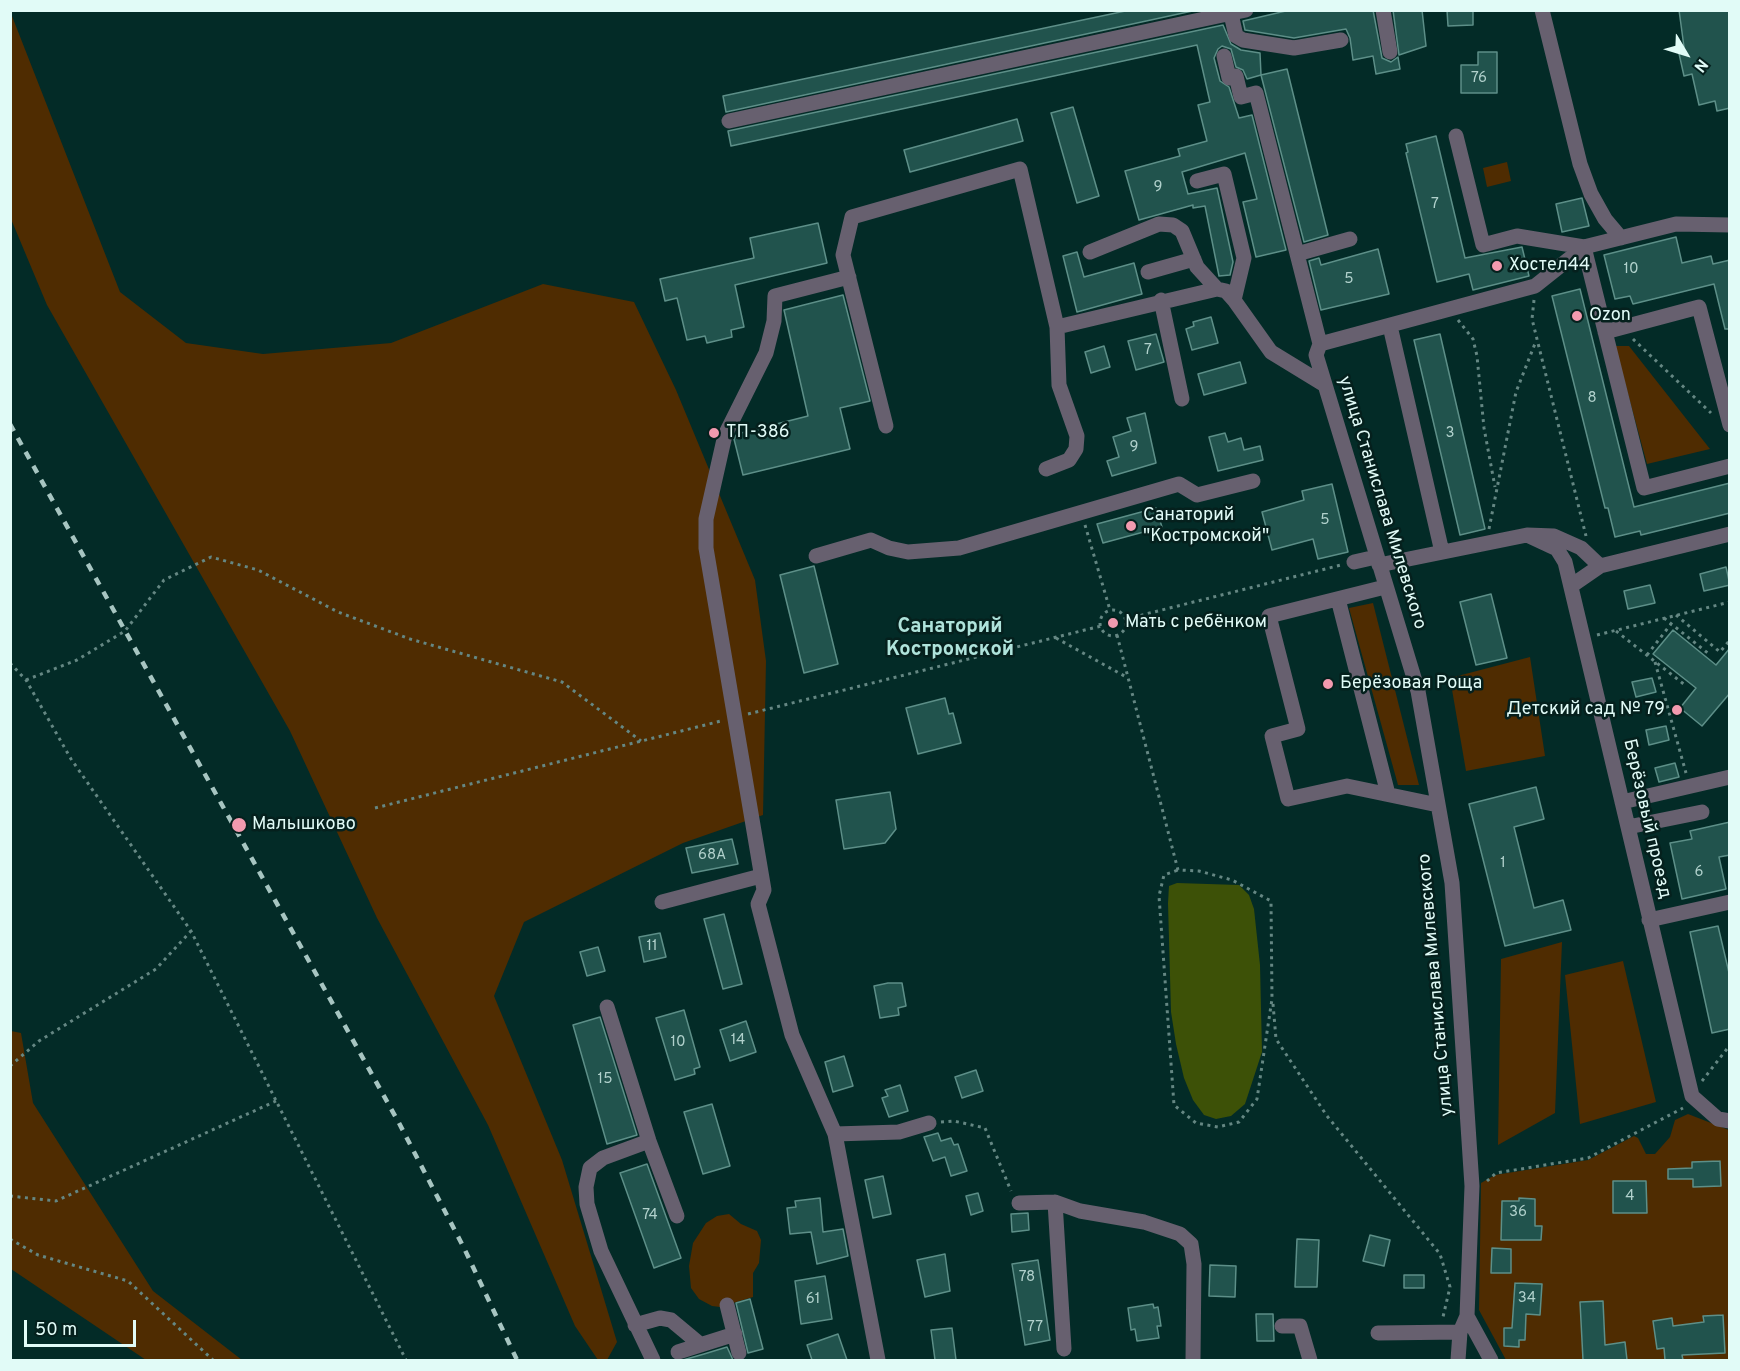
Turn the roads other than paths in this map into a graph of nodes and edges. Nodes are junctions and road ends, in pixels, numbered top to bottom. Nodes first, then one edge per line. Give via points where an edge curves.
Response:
1 (1246, 10) edge
2 (1383, 10) edge
3 (1542, 10) edge
4 (1231, 14) junction
5 (1341, 40) dead end
6 (1390, 52) dead end
7 (1224, 56) dead end
8 (729, 121) dead end
9 (1456, 136) dead end
10 (1197, 181) dead end
11 (1730, 225) edge
12 (1621, 238) junction
13 (1350, 239) dead end
14 (1584, 247) junction
15 (1090, 252) dead end
16 (1297, 254) junction
17 (1194, 259) junction
18 (1148, 273) dead end
19 (849, 277) junction
20 (1217, 288) junction
21 (1161, 300) junction
22 (1234, 300) junction
23 (1390, 326) junction
24 (1057, 327) junction
25 (1605, 332) junction
26 (1320, 344) junction
27 (1325, 386) junction
28 (1182, 399) dead end
29 (1723, 422) edge
30 (886, 426) dead end
31 (1730, 466) edge
32 (1046, 469) dead end
33 (1253, 481) dead end
34 (1730, 534) edge
35 (1527, 535) junction
36 (1442, 552) junction
37 (816, 556) dead end
38 (1595, 560) junction
39 (1377, 561) junction
40 (1354, 562) road end
41 (1385, 586) junction
42 (1571, 586) junction
43 (1338, 598) junction
44 (1730, 777) edge
45 (1388, 794) junction
46 (1622, 802) junction
47 (1438, 805) junction
48 (1702, 812) dead end
49 (1628, 827) junction
50 (761, 876) junction
51 (662, 902) dead end
52 (1730, 902) edge
53 (1650, 920) junction
54 (607, 1007) dead end
55 (1730, 1121) edge
56 (929, 1123) road end
57 (836, 1134) junction
58 (649, 1141) junction
59 (1055, 1202) junction
60 (1019, 1203) road end
61 (677, 1216) dead end
62 (727, 1305) dead end
63 (1467, 1316) junction
64 (635, 1325) junction
65 (1282, 1326) dead end
66 (1460, 1332) junction
67 (1378, 1333) dead end
68 (735, 1334) junction
69 (701, 1345) junction
70 (1064, 1349) dead end
71 (678, 1352) dead end
72 (739, 1353) dead end
73 (653, 1360) edge
74 (878, 1360) edge
75 (1193, 1360) edge
76 (1310, 1360) edge
77 (1458, 1360) edge
78 (1491, 1360) edge

1 - 4 street
2 - 6 street
3 - 12 street via 1580,164 1596,202
4 - 5 street via 1236,36 1243,40 1294,48
4 - 8 street
7 - 16 street, улица Станислава Милевского via 1229,78 1236,76 1241,97 1256,93
9 - 14 street via 1483,245 1517,236
10 - 22 street via 1224,174 1244,258
11 - 12 street via 1676,224
12 - 14 street
13 - 16 street
14 - 23 street via 1535,286
14 - 25 street
15 - 17 street via 1159,224 1173,225 1182,231
16 - 26 street, улица Станислава Милевского
17 - 18 street
17 - 20 street
19 - 24 street via 843,255 852,217 1020,169
19 - 30 street
19 - 50 street via 775,296 766,353 725,435 706,519 706,548
20 - 21 street
20 - 22 street
21 - 24 street
21 - 28 street
22 - 27 street via 1271,352
23 - 26 street
23 - 36 street
24 - 32 street via 1059,385 1077,436 1076,449 1069,460
25 - 29 street via 1699,307
25 - 31 street via 1644,488
26 - 27 street, улица Станислава Милевского via 1316,355
27 - 39 street, улица Станислава Милевского
33 - 37 street via 1197,495 1179,484 959,548 908,552 871,540
34 - 38 street
35 - 36 street
35 - 38 street via 1554,536
35 - 42 street, Берёзовый проезд via 1557,549
36 - 39 street
38 - 42 street
39 - 40 street
39 - 41 street, улица Станислава Милевского
41 - 43 street
41 - 47 street, улица Станислава Милевского via 1418,691
42 - 46 street, Берёзовый проезд
43 - 45 street
43 - 45 street via 1269,616 1298,729 1272,736 1288,800 1347,786
44 - 46 street
45 - 47 street
46 - 49 street, Берёзовый проезд
47 - 63 street, улица Станислава Милевского via 1452,883 1472,1186
48 - 49 street
49 - 53 street, Берёзовый проезд
50 - 51 street
50 - 57 street via 764,890 758,904 792,1035
52 - 53 street
53 - 55 street, Берёзовый проезд via 1692,1096 1718,1119
54 - 58 street
56 - 57 street via 899,1132
57 - 74 street
58 - 61 street
58 - 64 street via 603,1158 590,1168 586,1186 587,1204 601,1251
59 - 60 street
59 - 70 street
59 - 75 street via 1080,1211 1144,1222 1179,1234 1191,1244
62 - 68 street
63 - 66 street, улица Станислава Милевского
63 - 78 street
64 - 69 street via 660,1318 672,1320
64 - 73 street
65 - 76 street via 1300,1326
66 - 67 street
66 - 77 street, улица Станислава Милевского
68 - 69 street
68 - 72 street
69 - 71 street

